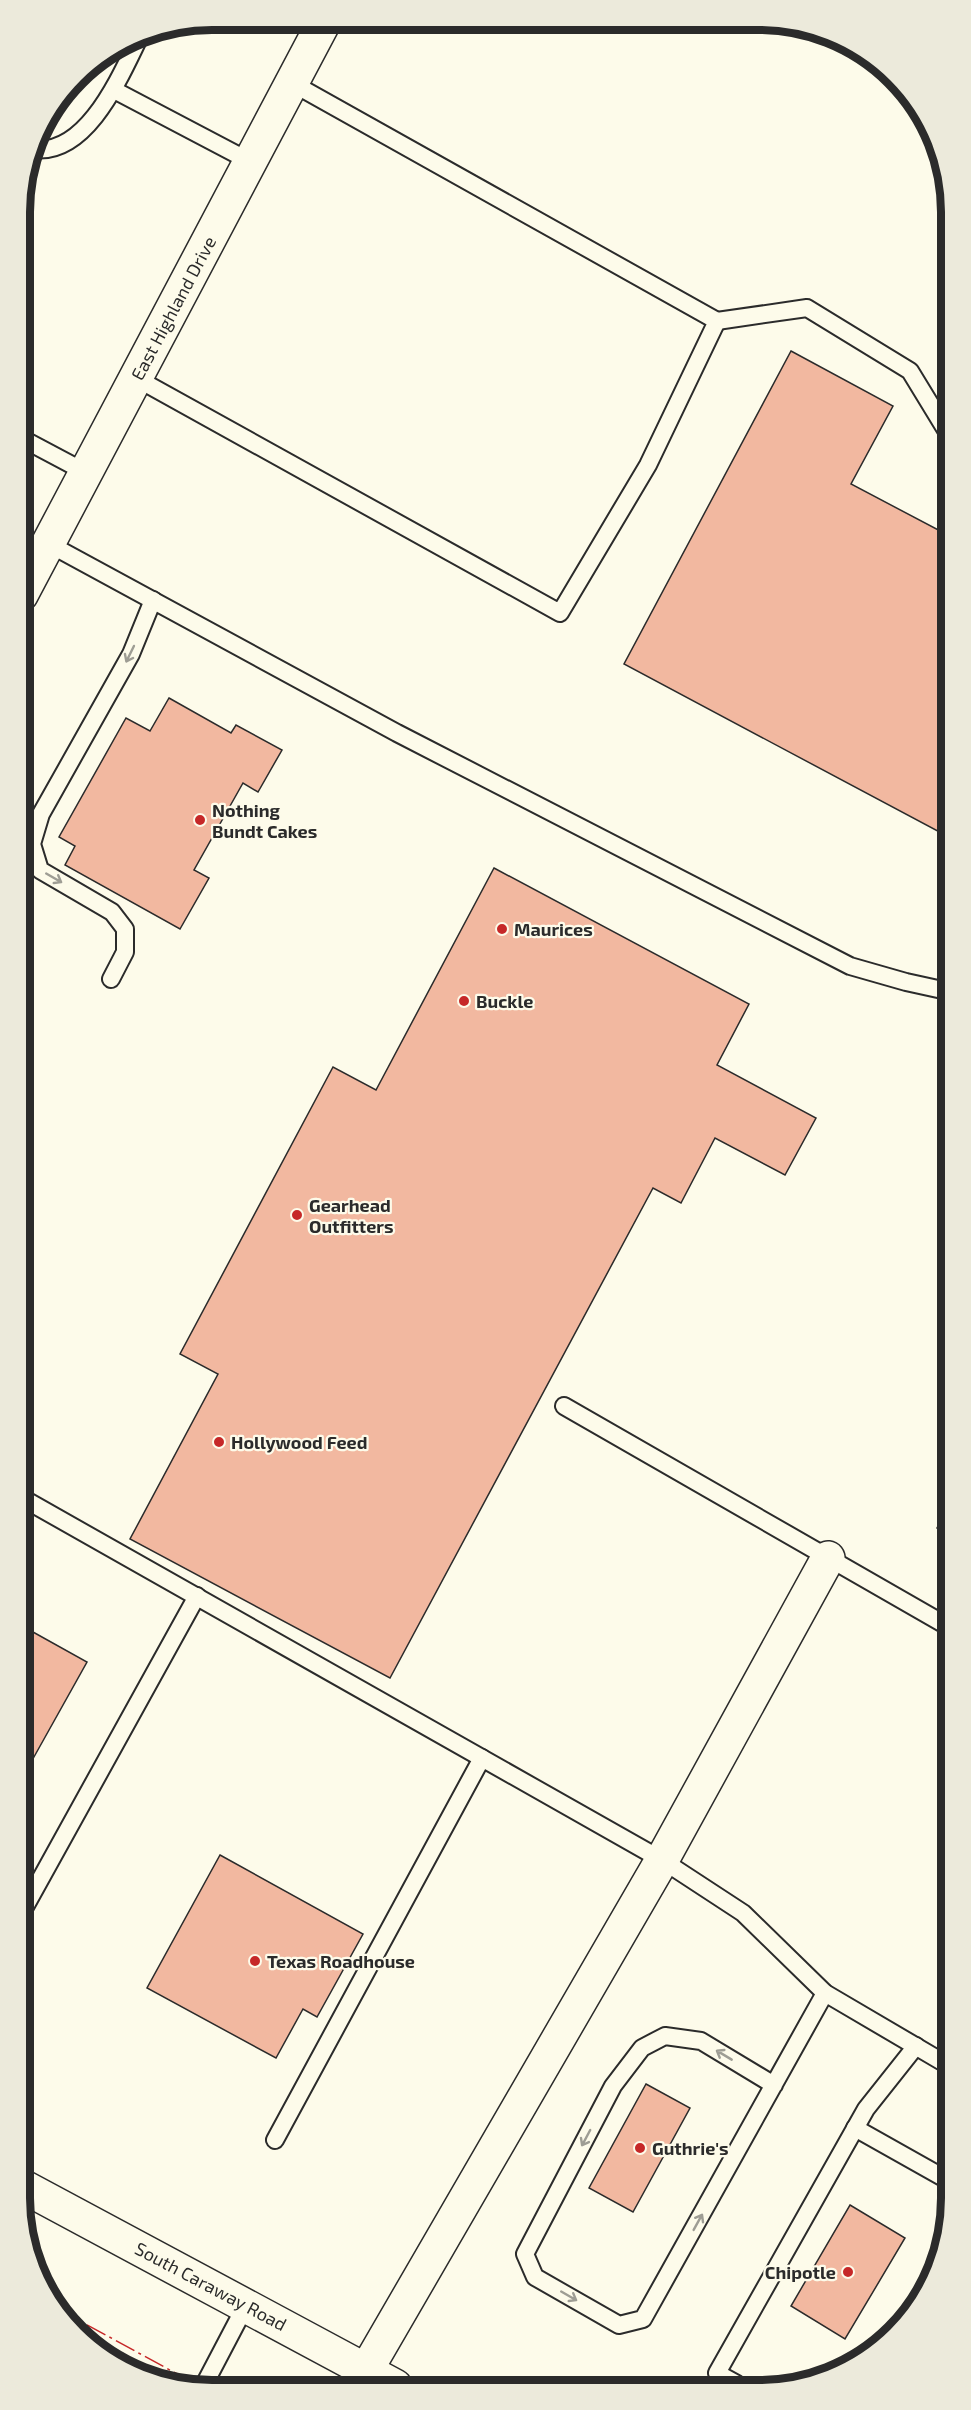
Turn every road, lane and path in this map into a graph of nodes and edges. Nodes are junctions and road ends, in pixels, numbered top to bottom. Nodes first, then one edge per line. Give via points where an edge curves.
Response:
1 (320, 30) edge
2 (134, 48) edge
3 (292, 83) junction
4 (114, 90) junction
5 (41, 150) edge
6 (251, 162) junction
7 (717, 321) junction
8 (136, 378) junction
9 (941, 422) edge
10 (30, 443) edge
11 (87, 473) junction
12 (49, 544) junction
13 (30, 579) edge
14 (153, 600) junction
15 (111, 979) dead end
16 (941, 990) edge
17 (564, 1406) dead end
18 (30, 1502) edge
19 (828, 1558) junction
20 (197, 1596) junction
21 (941, 1622) edge
22 (482, 1758) junction
23 (662, 1860) junction
24 (30, 1898) edge
25 (825, 1993) junction
26 (916, 2046) junction
27 (941, 2061) edge
28 (774, 2085) junction
29 (855, 2128) junction
30 (275, 2140) dead end
31 (941, 2176) edge
32 (30, 2190) edge
33 (246, 2305) junction
34 (362, 2378) edge
35 (207, 2380) edge
36 (730, 2380) edge

1 - 3 main road, East Highland Drive
2 - 4 lane
3 - 6 main road, East Highland Drive
3 - 7 lane
4 - 5 lane via 86,127 66,143
4 - 6 lane
6 - 8 main road, East Highland Drive
7 - 8 lane via 648,465 560,613
7 - 9 lane via 807,308 910,370
8 - 11 main road, East Highland Drive
10 - 11 lane
11 - 12 main road, East Highland Drive
12 - 13 main road, East Highland Drive
12 - 14 lane
14 -> 15 lane via 131,654 40,814 32,844 40,870 112,912 125,929 125,952
14 - 16 lane via 397,733 850,966
17 - 19 lane
18 - 20 lane
19 - 21 lane
19 - 23 main road
20 - 22 lane
20 - 24 lane
22 - 23 lane
22 - 30 lane
23 - 25 lane via 743,1913
23 - 34 main road
25 - 26 lane
25 - 28 lane
26 - 27 lane
26 - 29 lane
28 -> 28 lane via 701,2042 665,2036 642,2048 613,2086 525,2254 536,2277 620,2325 644,2319
29 - 31 lane
29 - 36 lane via 717,2373
32 - 33 main road, South Caraway Road
33 - 34 main road, South Caraway Road
33 - 35 lane

